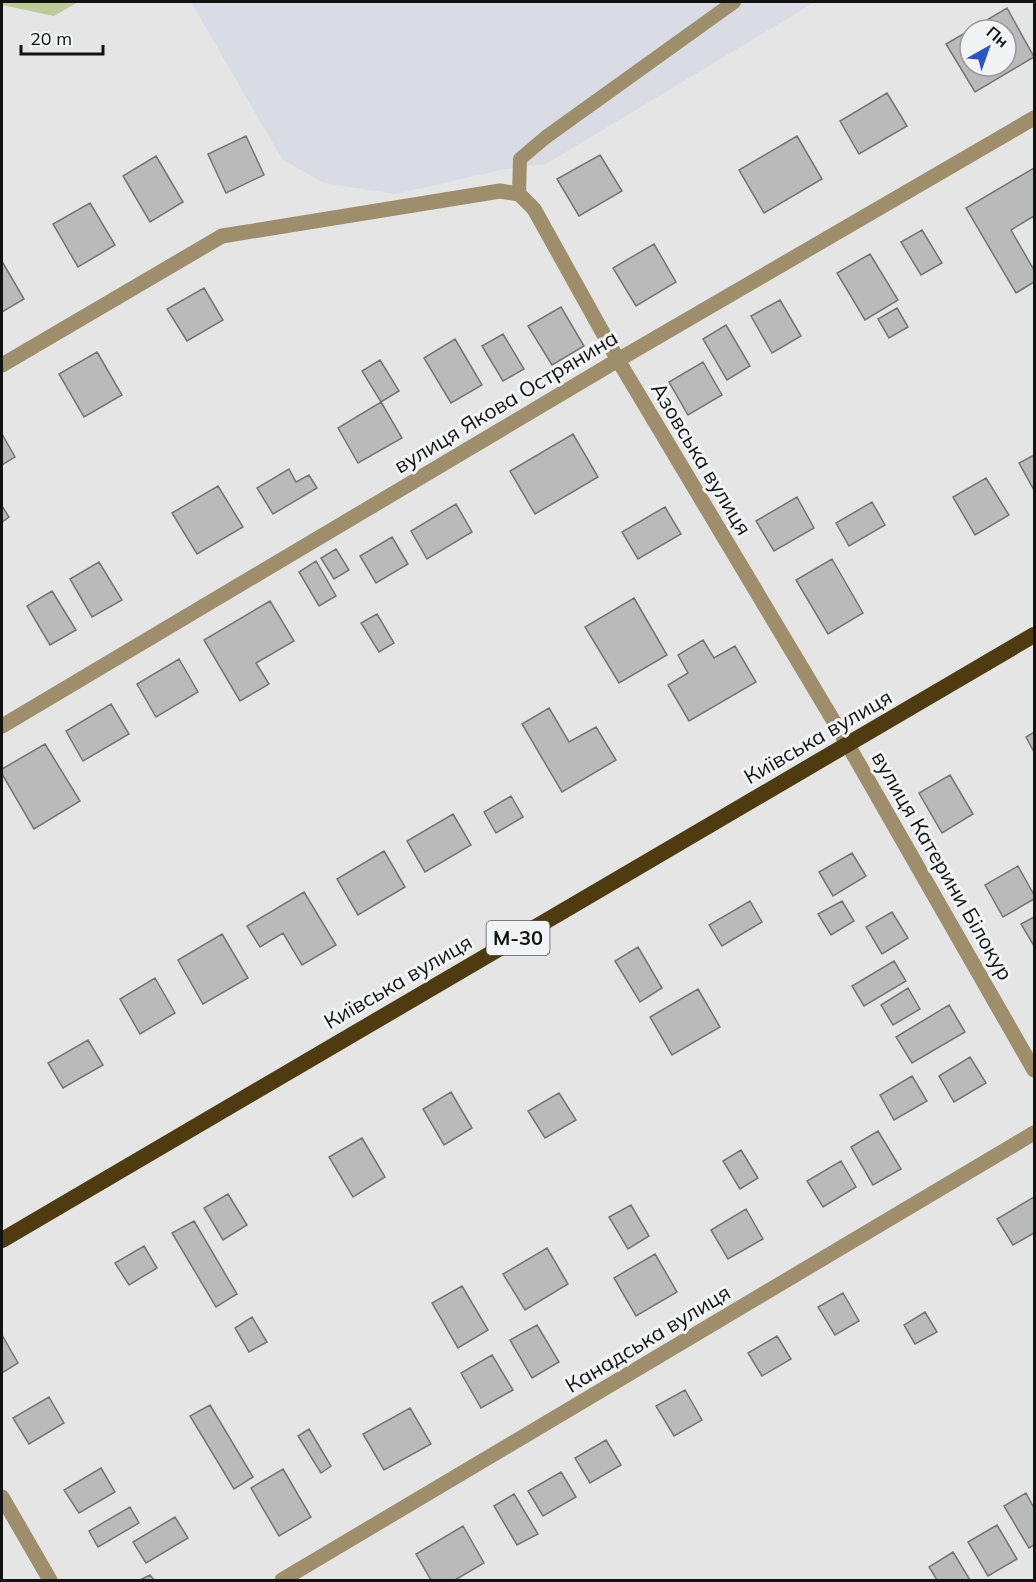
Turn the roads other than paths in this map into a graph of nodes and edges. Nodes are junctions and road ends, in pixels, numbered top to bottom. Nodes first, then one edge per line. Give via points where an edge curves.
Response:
1 (734, 2) edge
2 (1035, 118) edge
3 (519, 194) junction
4 (618, 360) junction
5 (2, 365) edge
6 (1035, 635) edge
7 (2, 726) edge
8 (848, 745) junction
9 (1035, 1070) edge
10 (1035, 1133) edge
11 (2, 1240) edge
12 (2, 1497) edge
13 (50, 1581) edge
14 (282, 1581) edge

1 - 3 lane via 520,159
2 - 4 street, вулиця Якова Острянина
3 - 4 street, Азовська вулиця via 534,209
3 - 5 street via 500,191 222,236
4 - 7 street, вулиця Якова Острянина
4 - 8 street, Азовська вулиця
6 - 8 highway, Київська вулиця / М-30
8 - 9 street, вулиця Катерини Білокур
8 - 11 highway, Київська вулиця / М-30
10 - 14 street, Канадська вулиця
12 - 13 street

